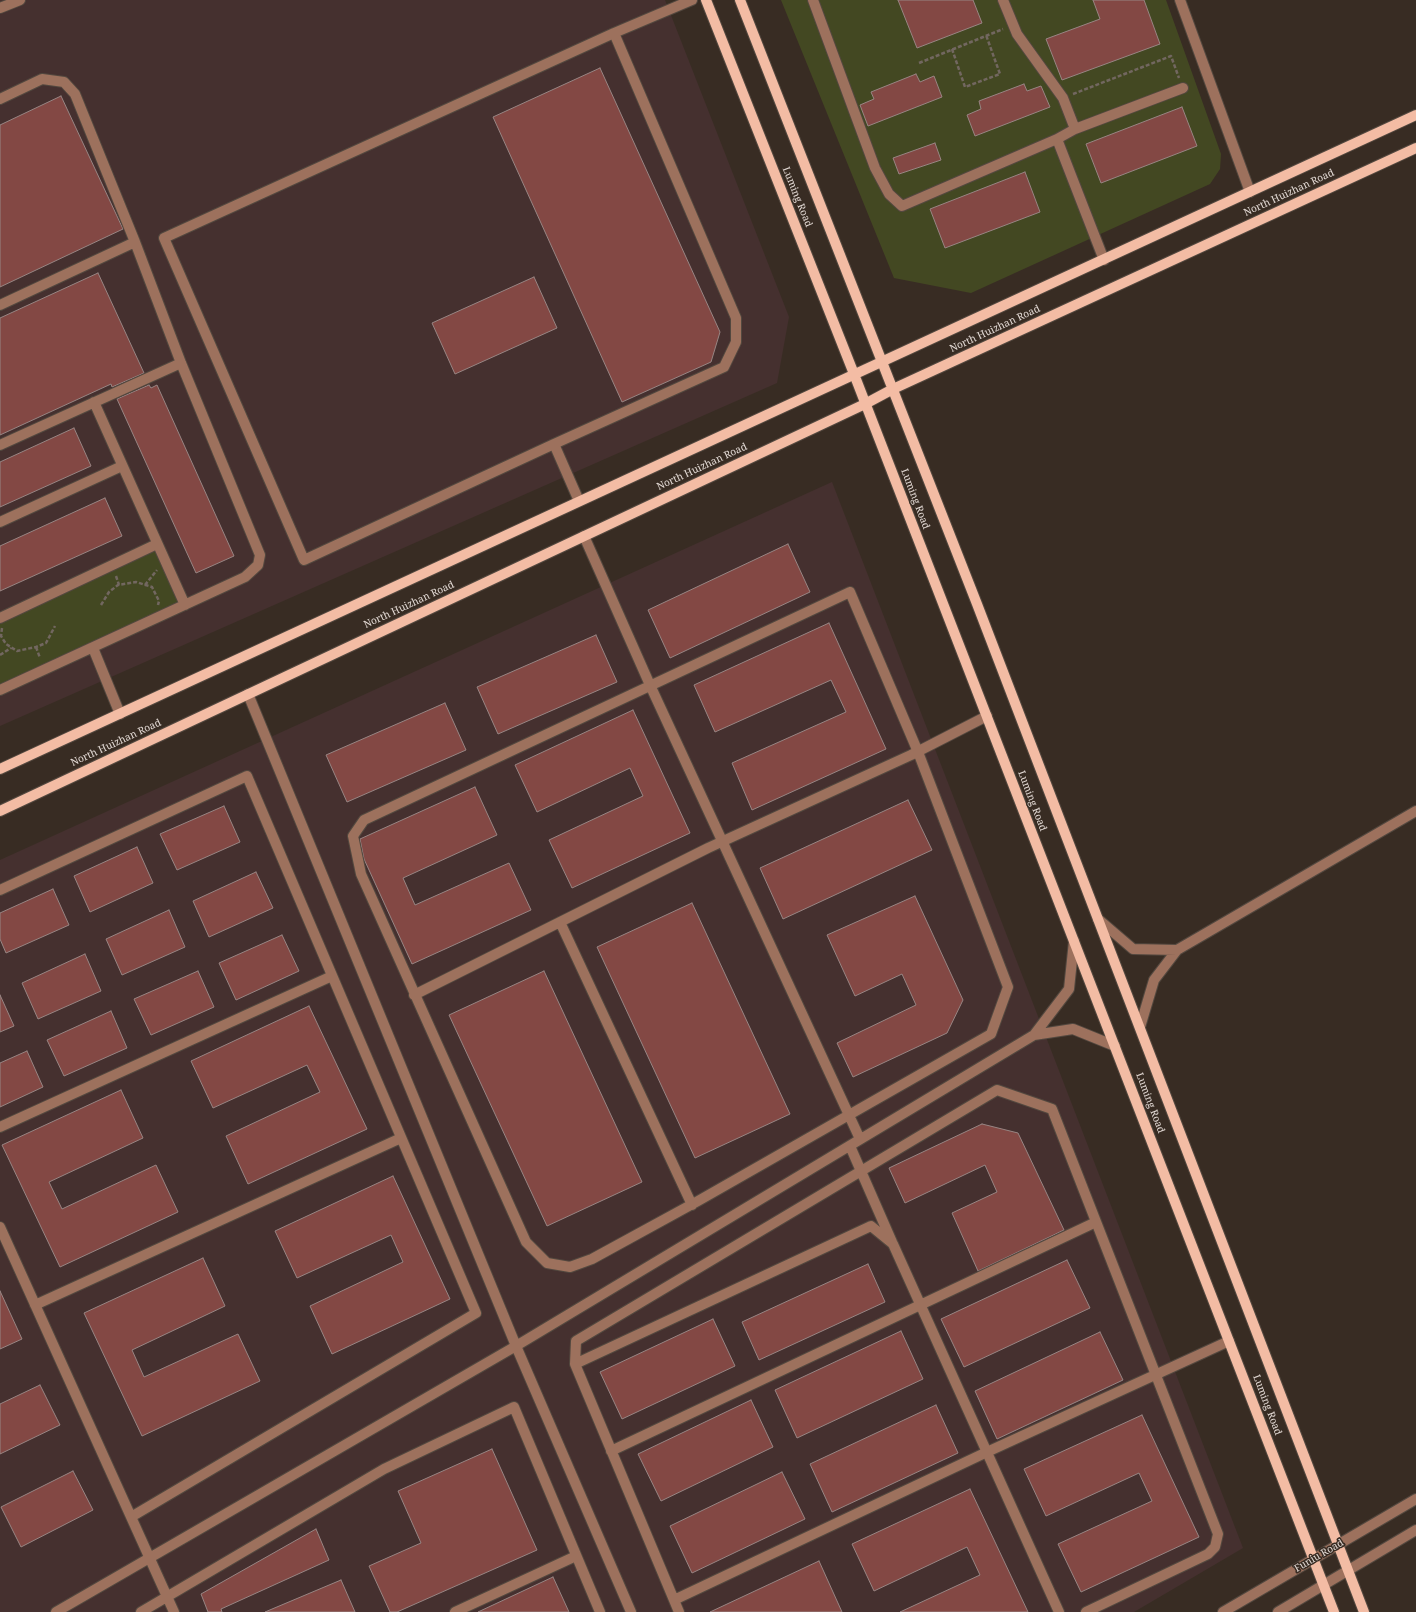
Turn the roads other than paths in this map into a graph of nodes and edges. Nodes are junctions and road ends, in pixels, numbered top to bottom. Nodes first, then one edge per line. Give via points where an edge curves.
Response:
1 (20, 0) edge
2 (692, 0) edge
3 (706, 0) edge
4 (740, 0) edge
5 (812, 0) edge
6 (1004, 0) edge
7 (1180, 0) edge
8 (0, 8) edge
9 (614, 33) junction
10 (1183, 88) road end
11 (0, 99) edge
12 (1416, 115) edge
13 (1075, 130) junction
14 (1058, 139) junction
15 (1416, 148) edge
16 (1250, 192) junction
17 (135, 242) junction
18 (1104, 260) junction
19 (0, 305) edge
20 (882, 362) junction
21 (181, 363) junction
22 (854, 374) junction
23 (893, 389) junction
24 (94, 402) junction
25 (865, 404) junction
26 (554, 444) junction
27 (0, 445) edge
28 (122, 466) junction
29 (579, 501) junction
30 (0, 522) edge
31 (584, 536) junction
32 (157, 544) junction
33 (185, 605) junction
34 (5, 615) edge
35 (92, 648) junction
36 (650, 685) junction
37 (0, 690) edge
38 (248, 694) junction
39 (120, 714) junction
40 (987, 716) junction
41 (918, 752) junction
42 (0, 769) edge
43 (0, 811) edge
44 (1416, 811) edge
45 (722, 842) junction
46 (0, 890) edge
47 (1098, 919) junction
48 (560, 922) junction
49 (1074, 941) junction
50 (1177, 950) junction
51 (332, 976) junction
52 (414, 995) junction
53 (1140, 1027) junction
54 (1034, 1035) junction
55 (1114, 1046) junction
56 (849, 1115) junction
57 (0, 1127) edge
58 (401, 1138) junction
59 (860, 1139) junction
60 (850, 1146) junction
61 (860, 1171) junction
62 (692, 1204) junction
63 (1096, 1222) junction
64 (0, 1228) edge
65 (893, 1244) junction
66 (920, 1304) junction
67 (35, 1305) junction
68 (1229, 1341) junction
69 (516, 1346) junction
70 (575, 1364) junction
71 (1156, 1375) junction
72 (611, 1450) junction
73 (987, 1452) junction
74 (1416, 1499) edge
75 (131, 1517) junction
76 (1416, 1530) edge
77 (1339, 1545) junction
78 (576, 1556) junction
79 (150, 1558) junction
80 (1313, 1559) junction
81 (1348, 1570) junction
82 (1324, 1585) junction
83 (167, 1596) junction
84 (674, 1600) junction
85 (56, 1612) edge
86 (141, 1612) edge
87 (174, 1612) edge
88 (455, 1612) edge
89 (600, 1612) edge
90 (630, 1612) edge
91 (679, 1612) edge
92 (1059, 1612) edge
93 (1086, 1612) edge
94 (1223, 1612) edge
95 (1278, 1612) edge
96 (1334, 1612) edge
97 (1364, 1612) edge

1 - 8 street
2 - 9 street
3 - 22 main road, Luming Road
4 - 20 main road, Luming Road
5 - 14 street via 875,168 889,194 902,206
6 - 13 street via 1017,34 1063,98
7 - 16 street
9 - 26 street via 736,318 736,342 724,367
9 - 26 street via 164,238 304,560
10 - 13 street
11 - 17 street via 42,79 64,82 75,94
12 - 16 main road, North Huizhan Road
13 - 14 street
14 - 18 street
15 - 23 main road, North Huizhan Road
16 - 18 main road, North Huizhan Road
17 - 19 street
17 - 21 street
18 - 20 main road, North Huizhan Road
20 - 22 main road, North Huizhan Road
20 - 23 main road, Luming Road
21 - 24 street
21 - 33 street via 260,555 258,565 245,577
22 - 25 main road, Luming Road
22 - 29 main road, North Huizhan Road
23 - 25 main road, North Huizhan Road
23 - 47 main road, Luming Road
24 - 27 street
24 - 28 street
25 - 31 main road, North Huizhan Road
25 - 40 main road, Luming Road
26 - 29 street
28 - 30 street
28 - 32 street
29 - 39 main road, North Huizhan Road
31 - 36 street
31 - 38 main road, North Huizhan Road
32 - 33 street
32 - 34 street
33 - 35 street
35 - 37 street
35 - 39 street
36 - 41 street via 850,592
36 - 45 street
36 - 52 street via 364,820 354,836 360,874
38 - 43 main road, North Huizhan Road
38 - 69 street
39 - 42 main road, North Huizhan Road
40 - 41 street
40 - 49 main road, Luming Road
41 - 45 street
41 - 56 street via 1008,987 991,1034
44 - 50 street
45 - 48 street
45 - 56 street
46 - 51 street via 247,776
47 - 50 street via 1134,949
47 - 53 main road, Luming Road
48 - 52 street
48 - 62 street
49 - 54 street via 1069,990
49 - 55 main road, Luming Road
50 - 53 street via 1154,980
51 - 57 street
51 - 58 street
52 - 62 street via 526,1242 547,1263 570,1267 592,1259
53 - 77 main road, Luming Road
54 - 55 street via 1073,1029
54 - 59 street
55 - 68 main road, Luming Road
56 - 59 street
56 - 62 street
58 - 67 street
58 - 75 street via 476,1313
59 - 60 street
60 - 61 street
60 - 69 street
61 - 63 street via 997,1090 1052,1109
61 - 65 street
61 - 70 street via 576,1341
63 - 66 street
63 - 71 street
64 - 67 street
65 - 66 street
65 - 70 street via 871,1226
66 - 72 street
66 - 73 street
67 - 75 street
68 - 71 street
68 - 80 main road, Luming Road
69 - 79 street
69 - 90 street
70 - 72 street
71 - 73 street
71 - 93 street via 1218,1534 1215,1547 1208,1554
72 - 84 street
73 - 84 street
73 - 92 street
74 - 77 street, Funiu Road
75 - 79 street
76 - 81 street
77 - 80 street, Funiu Road
77 - 81 main road, Luming Road
78 - 83 street via 514,1407 384,1469
78 - 88 street
78 - 89 street
79 - 83 street
79 - 85 street
80 - 82 main road, Luming Road
80 - 94 street, Funiu Road
81 - 82 street
81 - 97 main road, Luming Road
82 - 95 street
82 - 96 main road, Luming Road
83 - 86 street
83 - 87 street
84 - 91 street

